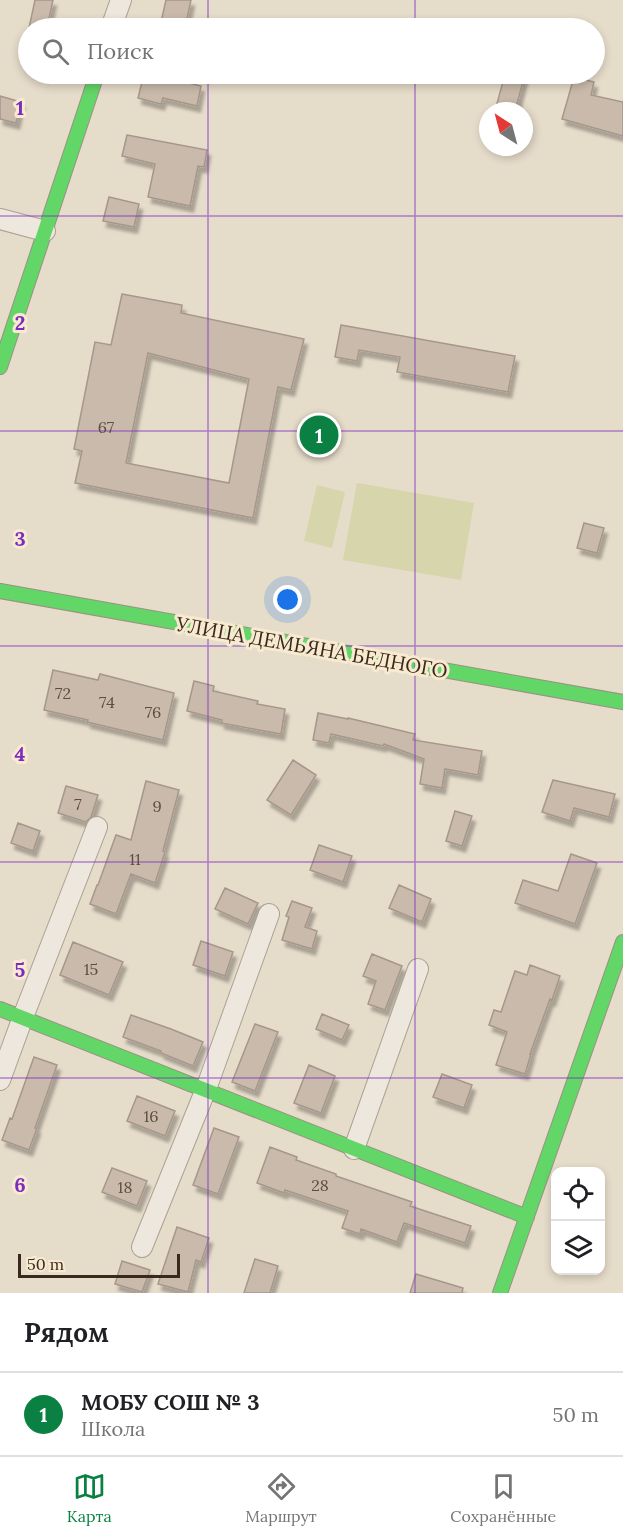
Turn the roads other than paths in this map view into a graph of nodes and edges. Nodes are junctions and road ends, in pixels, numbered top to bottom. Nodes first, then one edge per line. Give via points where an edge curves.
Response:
1 (121, 0) edge
2 (115, 18) edge
3 (94, 84) edge
4 (0, 219) edge
5 (45, 231) junction
6 (0, 367) edge
7 (0, 591) edge
8 (623, 702) edge
9 (97, 827) dead end
10 (269, 914) dead end
11 (623, 942) edge
12 (418, 969) dead end
13 (0, 1009) edge
14 (22, 1017) junction
15 (0, 1080) edge
16 (206, 1089) junction
17 (354, 1149) junction
18 (527, 1217) junction
19 (142, 1247) dead end
20 (500, 1293) edge

1 - 2 street
3 - 5 street
4 - 5 street
5 - 6 street
7 - 8 street, УЛИЦА ДЕМЬЯНА БЕДНОГО
9 - 14 street
10 - 16 street
11 - 18 street
12 - 17 street
13 - 14 street
14 - 15 street
14 - 16 street
16 - 17 street
16 - 19 street
17 - 18 street
18 - 20 street

